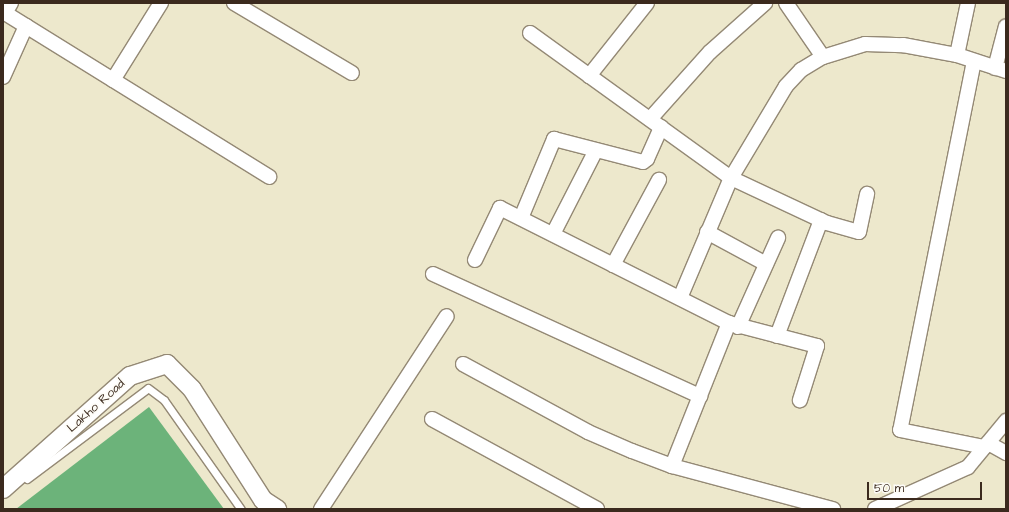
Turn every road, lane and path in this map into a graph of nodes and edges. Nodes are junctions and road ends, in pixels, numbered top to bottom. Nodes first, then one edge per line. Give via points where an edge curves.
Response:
1 (11, 3) edge
2 (161, 3) edge
3 (234, 3) edge
4 (646, 3) edge
5 (765, 3) edge
6 (968, 3) edge
7 (791, 5) edge
8 (26, 26) junction
9 (1006, 26) edge
10 (530, 33) dead end
11 (957, 55) junction
12 (823, 57) junction
13 (974, 61) junction
14 (1001, 70) edge
15 (352, 73) dead end
16 (589, 76) junction
17 (3, 77) edge
18 (113, 80) junction
19 (655, 123) junction
20 (596, 150) junction
21 (269, 177) dead end
22 (732, 178) junction
23 (659, 180) dead end
24 (867, 194) dead end
25 (521, 218) junction
26 (821, 220) junction
27 (707, 232) junction
28 (553, 234) junction
29 (778, 238) dead end
30 (475, 260) dead end
31 (766, 264) junction
32 (613, 265) junction
33 (432, 274) dead end
34 (680, 298) junction
35 (447, 316) dead end
36 (733, 325) junction
37 (777, 336) junction
38 (463, 364) dead end
39 (700, 396) junction
40 (800, 400) dead end
41 (432, 419) dead end
42 (1006, 421) edge
43 (986, 445) junction
44 (1006, 452) edge
45 (672, 466) junction
46 (3, 489) edge
47 (3, 498) edge
48 (580, 505) edge
49 (241, 509) edge
50 (277, 509) edge
51 (321, 509) edge
52 (598, 509) edge
53 (833, 509) edge
54 (875, 509) edge

1 - 8 street via 5,13
2 - 18 street
3 - 15 street
4 - 16 street
5 - 19 street via 710,52
6 - 11 street
7 - 12 street
8 - 17 street
8 - 18 street
9 - 14 street
10 - 16 street
11 - 12 street via 903,45 865,44
11 - 13 street
12 - 22 street via 801,70 786,86
13 - 14 street
13 - 43 street via 900,430
16 - 19 street
18 - 21 street
19 - 20 street via 648,159 643,162
19 - 22 street
20 - 25 street via 554,139
20 - 28 street
22 - 26 street
22 - 27 street
23 - 32 street
24 - 26 street via 859,232
25 - 28 street
25 - 30 street via 500,208
26 - 37 street
27 - 31 street
27 - 34 street
28 - 32 street
29 - 31 street
31 - 36 street
32 - 34 street
33 - 39 street
34 - 36 street
35 - 51 street
36 - 37 street
36 - 39 street
37 - 40 street via 817,346
38 - 45 street via 588,432
39 - 45 street
41 - 48 street
42 - 43 street
43 - 44 street
43 - 54 street via 968,467
45 - 53 street
46 - 50 street, Lakho Road via 130,376 167,364 192,389 263,500
47 - 49 lane via 148,388 164,400
48 - 52 street

